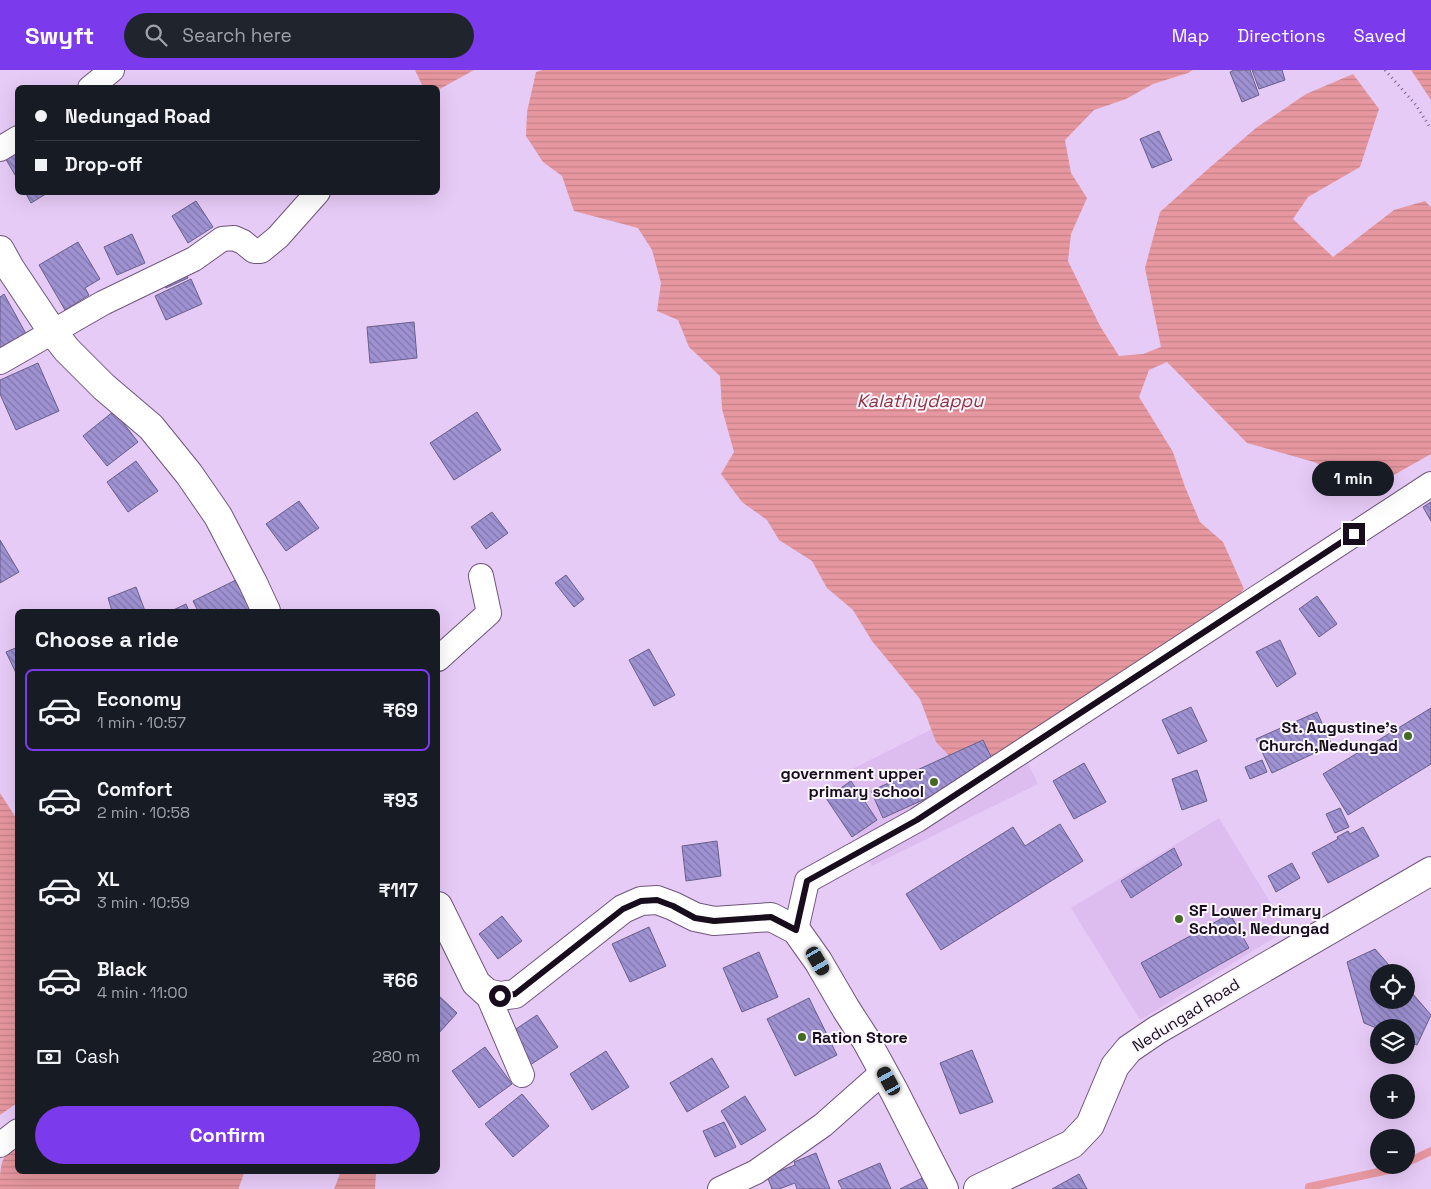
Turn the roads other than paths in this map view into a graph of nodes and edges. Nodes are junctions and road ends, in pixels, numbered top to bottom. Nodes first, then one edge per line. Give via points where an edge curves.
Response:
1 (112, 70) edge
2 (94, 85) edge
3 (15, 140) edge
4 (0, 149) edge
5 (315, 195) edge
6 (0, 250) edge
7 (52, 331) junction
8 (0, 362) edge
9 (1431, 484) edge
10 (481, 576) dead end
11 (265, 609) edge
12 (440, 657) edge
13 (1431, 871) edge
14 (440, 910) edge
15 (796, 930) junction
16 (487, 993) junction
17 (884, 1071) junction
18 (522, 1075) dead end
19 (15, 1133) edge
20 (0, 1145) edge
21 (720, 1189) edge
22 (944, 1189) edge
23 (978, 1189) edge

1 - 2 street
3 - 4 street
5 - 7 street via 261,251 254,251 234,238 222,239 194,259
6 - 7 main road
7 - 8 street
7 - 11 main road via 104,387 151,427 189,474 218,516
9 - 15 street via 917,820 807,881
10 - 12 street via 489,613
13 - 23 main road, Nedungad Road via 1136,1044 1115,1066 1090,1126 1072,1144
14 - 16 main road via 476,983
15 - 16 main road via 771,917 714,921 695,918 657,900 641,901 623,909 515,994 500,996
15 - 17 main road
16 - 18 street
17 - 21 street via 823,1125 756,1172
17 - 22 main road
19 - 20 street

